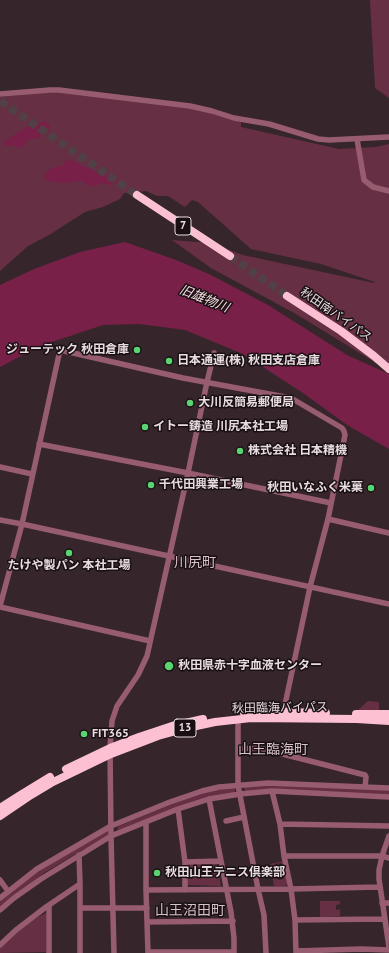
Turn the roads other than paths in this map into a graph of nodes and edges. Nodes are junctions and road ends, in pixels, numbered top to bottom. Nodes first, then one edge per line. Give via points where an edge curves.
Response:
1 (0, 94) edge
2 (389, 137) edge
3 (357, 139) junction
4 (389, 191) edge
5 (137, 195) tunnel mouth
6 (230, 256) tunnel mouth
7 (288, 296) tunnel mouth
8 (214, 353) dead end
9 (389, 369) edge
10 (207, 382) junction
11 (39, 444) junction
12 (0, 468) edge
13 (188, 473) junction
14 (32, 474) junction
15 (331, 503) junction
16 (328, 519) junction
17 (0, 520) edge
18 (22, 524) junction
19 (389, 533) edge
20 (170, 557) junction
21 (310, 587) junction
22 (389, 604) edge
23 (0, 606) edge
24 (150, 641) junction
25 (389, 714) edge
26 (283, 715) junction
27 (238, 719) junction
28 (389, 721) edge
29 (238, 749) junction
30 (110, 751) junction
31 (238, 785) junction
32 (365, 787) junction
33 (389, 788) edge
34 (272, 791) junction
35 (240, 794) junction
36 (389, 796) edge
37 (209, 799) junction
38 (0, 808) edge
39 (178, 809) junction
40 (0, 816) edge
41 (244, 817) junction
42 (226, 821) dead end
43 (146, 822) junction
44 (280, 824) junction
45 (111, 826) junction
46 (389, 826) edge
47 (111, 836) junction
48 (389, 836) edge
49 (79, 856) junction
50 (284, 856) junction
51 (382, 856) junction
52 (389, 858) edge
53 (221, 861) junction
54 (185, 862) junction
55 (0, 880) edge
56 (80, 884) junction
57 (379, 887) junction
58 (227, 889) junction
59 (258, 889) junction
60 (291, 889) junction
61 (146, 890) junction
62 (185, 890) junction
63 (8, 891) junction
64 (0, 898) edge
65 (382, 903) junction
66 (389, 903) edge
67 (49, 905) junction
68 (80, 908) junction
69 (113, 908) junction
70 (147, 908) junction
71 (0, 910) edge
72 (384, 918) junction
73 (295, 920) junction
74 (233, 921) junction
75 (147, 922) junction
76 (0, 945) edge
77 (389, 948) edge
78 (361, 951) edge
79 (148, 952) edge
80 (234, 952) edge
81 (296, 952) edge
82 (49, 953) edge
83 (80, 953) edge
84 (114, 953) edge
85 (266, 953) edge

1 - 3 street via 50,90 190,106 318,138
2 - 3 street
3 - 4 street via 364,180 373,187
5 - 6 highway, 7
7 - 9 highway, 秋田南バイパス via 342,331
8 - 10 street
10 - 11 street via 60,350
10 - 13 street
10 - 15 street via 291,398 342,428 345,438
11 - 13 street
11 - 14 street
12 - 14 street
13 - 15 street
13 - 20 street
14 - 18 street
15 - 16 street
16 - 19 street
16 - 21 street
17 - 18 street
18 - 20 street
18 - 23 street
20 - 21 street
20 - 24 street
21 - 22 street
21 - 26 street
23 - 24 street
24 - 30 street via 142,667 114,714
25 - 26 highway, 秋田臨海バイパス / 13
26 - 27 highway, 秋田臨海バイパス / 13
26 - 28 highway, 秋田臨海バイパス / 13
26 - 30 highway, 秋田臨海バイパス / 13 via 263,712 194,720 156,731
27 - 29 street
27 - 30 highway, 秋田臨海バイパス / 13 via 173,731
29 - 31 street
29 - 32 street via 259,748 365,775
30 - 38 highway, 秋田臨海バイパス / 13 via 48,778
30 - 40 highway, 秋田臨海バイパス / 13 via 51,783
30 - 45 street
31 - 32 street via 268,783
31 - 35 street
31 - 45 street via 202,791
32 - 33 street
34 - 35 street
34 - 36 street
34 - 44 street
35 - 37 street
35 - 41 street
37 - 39 street
37 - 53 street
39 - 43 street
39 - 54 street
41 - 42 street
41 - 59 street
43 - 47 street
43 - 61 street
44 - 46 street
44 - 50 street
45 - 47 street
45 - 63 street via 37,869
47 - 49 street
47 - 69 street
48 - 51 street
49 - 56 street
49 - 71 street via 41,879
50 - 51 street
50 - 60 street
51 - 52 street
51 - 57 street
53 - 54 street
53 - 58 street
54 - 62 street
55 - 63 street
56 - 67 street
56 - 68 street
57 - 60 street
57 - 65 street
58 - 59 street
58 - 62 street
58 - 74 street
59 - 60 street
59 - 85 street via 264,915
60 - 73 street
61 - 62 street
61 - 70 street
63 - 64 street
65 - 66 street
65 - 72 street
67 - 76 street
67 - 82 street
68 - 69 street
68 - 83 street
69 - 70 street
69 - 84 street
70 - 75 street
72 - 73 street
72 - 77 street
73 - 81 street
74 - 75 street
74 - 80 street
75 - 79 street
77 - 78 street
78 - 81 street
79 - 80 street

